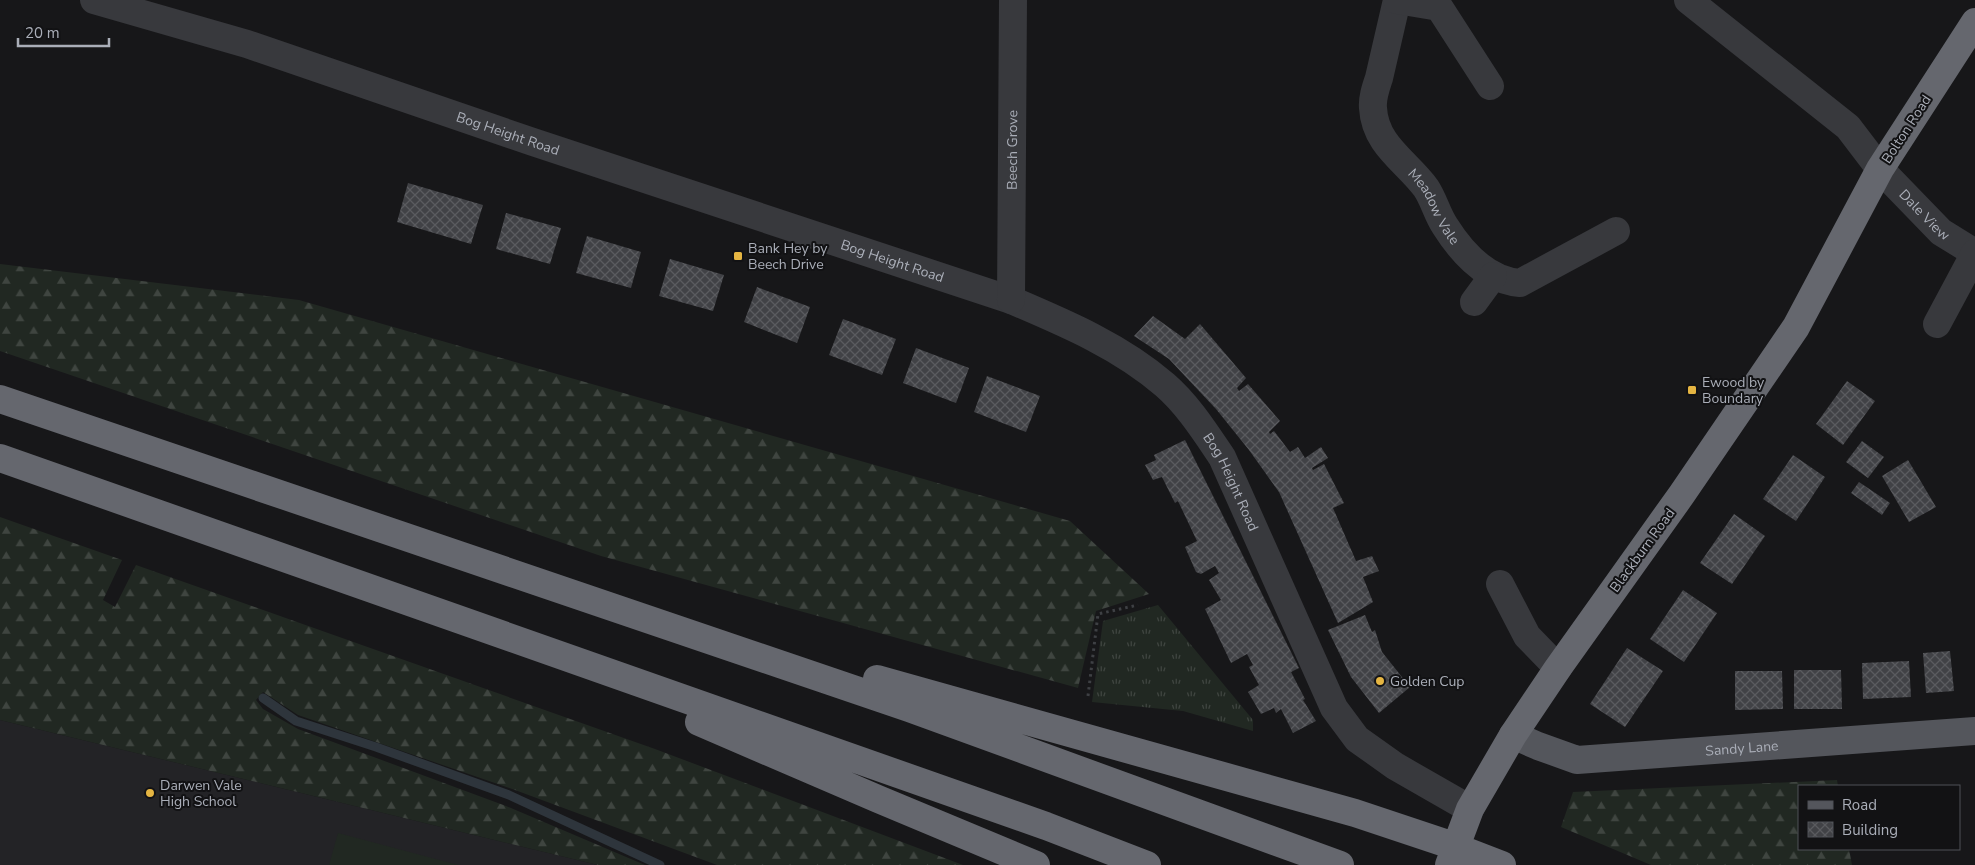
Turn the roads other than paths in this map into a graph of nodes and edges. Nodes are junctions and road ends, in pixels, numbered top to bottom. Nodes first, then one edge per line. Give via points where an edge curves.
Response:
1 (94, 0) edge
2 (1013, 0) edge
3 (1396, 0) edge
4 (1688, 0) edge
5 (1975, 22) edge
6 (1490, 86) dead end
7 (1880, 169) junction
8 (1616, 231) dead end
9 (1844, 239) joint
10 (1975, 253) edge
11 (1493, 276) junction
12 (1011, 300) junction
13 (1474, 302) dead end
14 (1937, 324) dead end
15 (0, 399) edge
16 (0, 458) edge
17 (1500, 584) dead end
18 (558, 589) junction
19 (493, 632) junction
20 (1558, 668) junction
21 (1975, 731) edge
22 (1513, 735) junction
23 (1470, 809) junction
24 (1338, 864) edge
25 (1036, 865) edge
26 (1147, 865) edge
27 (1449, 865) edge
28 (1502, 865) edge

1 - 12 street, Bog Height Road via 247,44
2 - 12 street, Beech Grove
3 - 6 street via 1439,7
3 - 11 street, Meadow Vale via 1372,106 1376,128 1426,188 1444,224 1462,250
4 - 7 street, Dale View via 1848,127
5 - 7 highway, Bolton Road
7 - 9 highway, Bolton Road
7 - 10 street, Dale View via 1940,232
8 - 11 street, Meadow Vale via 1520,283
9 - 20 highway, Blackburn Road via 1796,327
10 - 14 street, Dale View
11 - 13 street
12 - 23 street, Bog Height Road via 1076,327 1165,385 1197,421 1222,457 1334,708 1357,739 1395,766
15 - 18 highway
16 - 19 highway
17 - 20 street via 1527,636
18 - 24 highway via 909,708
18 - 28 highway via 1355,813
19 - 25 highway via 878,800
19 - 26 highway via 1037,822
20 - 22 highway, Blackburn Road
21 - 22 main road, Sandy Lane via 1577,760
22 - 23 highway, Blackburn Road
23 - 27 highway, Blackburn Road

